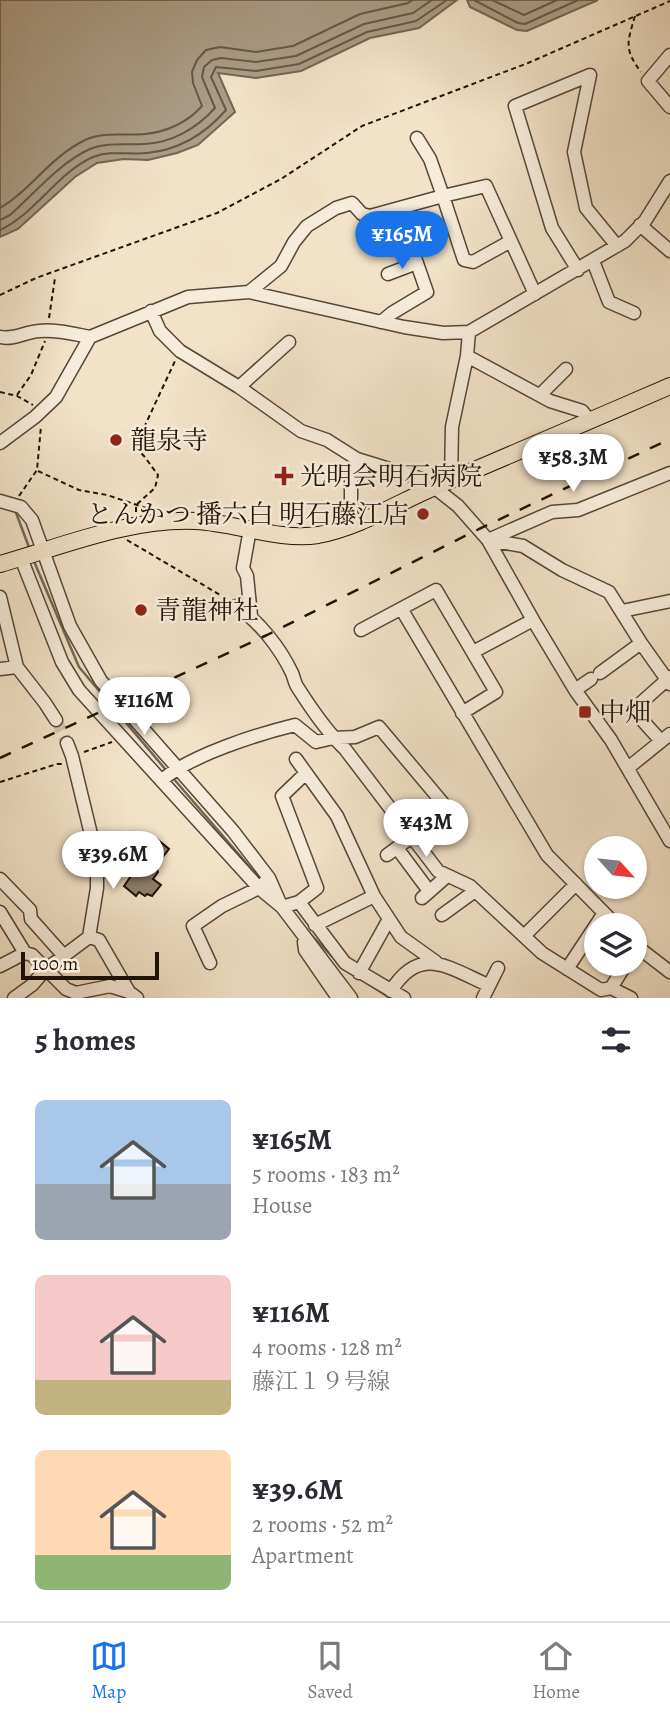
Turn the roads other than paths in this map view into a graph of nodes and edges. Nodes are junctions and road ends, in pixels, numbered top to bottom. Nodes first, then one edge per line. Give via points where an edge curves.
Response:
1 (670, 55) edge
2 (670, 107) edge
3 (416, 138) dead end
4 (670, 181) edge
5 (443, 196) junction
6 (398, 209) junction
7 (640, 225) junction
8 (511, 241) junction
9 (617, 246) junction
10 (670, 251) edge
11 (593, 261) junction
12 (417, 263) junction
13 (578, 270) junction
14 (388, 274) dead end
15 (249, 292) junction
16 (535, 294) junction
17 (150, 311) junction
18 (634, 313) dead end
19 (381, 322) junction
20 (469, 332) junction
21 (0, 337) edge
22 (90, 337) junction
23 (289, 342) dead end
24 (467, 356) junction
25 (566, 369) dead end
26 (670, 386) edge
27 (239, 387) junction
28 (541, 394) junction
29 (590, 421) junction
30 (0, 443) edge
31 (357, 459) junction
32 (670, 473) edge
33 (451, 481) junction
34 (435, 487) junction
35 (0, 501) edge
36 (351, 526) junction
37 (250, 529) junction
38 (488, 540) junction
39 (32, 555) junction
40 (0, 564) edge
41 (0, 597) edge
42 (670, 601) edge
43 (236, 606) road end
44 (402, 610) junction
45 (622, 611) junction
46 (251, 616) junction
47 (533, 620) junction
48 (361, 630) dead end
49 (641, 643) junction
50 (473, 652) junction
51 (17, 667) junction
52 (0, 669) edge
53 (669, 680) edge
54 (575, 690) junction
55 (462, 713) junction
56 (56, 720) tunnel mouth
57 (333, 738) junction
58 (665, 738) edge
59 (67, 743) tunnel mouth
60 (296, 759) dead end
61 (177, 767) junction
62 (628, 768) junction
63 (306, 773) junction
64 (162, 780) junction
65 (452, 814) dead end
66 (413, 836) junction
67 (670, 841) edge
68 (447, 876) junction
69 (269, 878) junction
70 (0, 879) edge
71 (576, 884) junction
72 (259, 888) junction
73 (475, 891) junction
74 (374, 896) junction
75 (299, 902) junction
76 (282, 907) junction
77 (0, 912) edge
78 (604, 913) edge
79 (442, 915) dead end
80 (389, 919) junction
81 (315, 925) junction
82 (524, 936) junction
83 (89, 937) junction
84 (584, 944) edge
85 (25, 953) junction
86 (647, 955) edge
87 (64, 956) junction
88 (436, 962) junction
89 (210, 963) dead end
90 (0, 966) edge
91 (498, 968) dead end
92 (568, 969) junction
93 (45, 970) junction
94 (670, 972) edge
95 (359, 973) junction
96 (618, 976) edge
97 (488, 985) junction
98 (611, 988) junction
99 (391, 991) junction
100 (133, 995) edge
101 (346, 997) edge
102 (14, 998) edge
103 (404, 998) edge
104 (483, 998) edge
105 (631, 998) edge

1 - 2 street via 648,81
3 - 5 street via 430,159
4 - 7 street
5 - 6 street
5 - 8 street via 486,186
5 - 8 street via 464,260 473,262
6 - 12 street
6 - 15 street via 370,216 352,203 336,208 307,226 281,266
7 - 9 street
7 - 10 street
8 - 16 street
9 - 11 street
9 - 13 street via 586,208 574,152 590,75 515,106 552,228
11 - 13 street
11 - 18 street via 609,302
12 - 14 street
12 - 19 street via 427,292
13 - 16 street
15 - 17 street via 188,297
15 - 19 street
16 - 20 street
17 - 22 street
17 - 27 street via 160,331 182,352
19 - 20 street via 443,333
20 - 24 street
21 - 22 street via 13,339 38,331
22 - 30 street via 56,397
23 - 27 street
24 - 28 street
24 - 33 street via 452,426
25 - 28 street
26 - 29 main road
27 - 31 street via 301,431 327,440
28 - 29 street via 582,411
29 - 33 main road
31 - 34 street
31 - 36 street via 351,482
32 - 38 street via 578,510 552,512
33 - 34 main road
34 - 36 main road
34 - 38 street
35 - 39 street via 18,507 32,520
36 - 37 main road via 314,536
37 - 39 main road via 197,521 164,522 112,531
37 - 46 street via 243,568
38 - 45 street via 523,546 609,592
38 - 47 street
39 - 40 main road
39 - 61 street via 101,681
39 - 64 street via 62,662 79,690
41 - 51 street
42 - 45 street
43 - 46 street
44 - 48 street
44 - 50 street via 436,590
44 - 55 street
45 - 49 street
46 - 57 street
47 - 50 street
47 - 54 street
49 - 53 street
49 - 54 street
50 - 55 street via 496,692
51 - 52 street
51 - 56 street
53 - 58 street via 633,710
54 - 62 street
55 - 71 street via 547,855
57 - 61 street via 316,742 295,725
57 - 65 street via 355,737 379,727
57 - 66 street
58 - 62 street
59 - 83 street via 97,859
60 - 63 street
61 - 64 street
61 - 69 street
62 - 67 street
63 - 74 street via 337,816
63 - 75 street via 282,796 317,888
64 - 72 street
66 - 68 street via 438,871
66 - 68 street via 392,852 426,895
68 - 73 street
69 - 72 street
69 - 76 street
70 - 87 street
71 - 78 street
71 - 82 street
72 - 76 street
72 - 89 street via 192,926
73 - 79 street
73 - 82 street
74 - 80 street
74 - 81 street
75 - 76 street
75 - 81 street
76 - 101 street via 303,933 305,950
77 - 85 street
80 - 88 street via 401,937
80 - 95 street
81 - 95 street via 345,963
82 - 92 street
83 - 87 street
83 - 100 street via 99,940
84 - 92 street
85 - 90 street
85 - 93 street
86 - 94 street
87 - 93 street
88 - 97 street
88 - 99 street via 411,967
91 - 97 street
92 - 98 street via 601,990
93 - 100 street via 76,993 110,986
93 - 102 street
95 - 99 street
96 - 98 street
97 - 104 street
98 - 105 street
99 - 103 street

